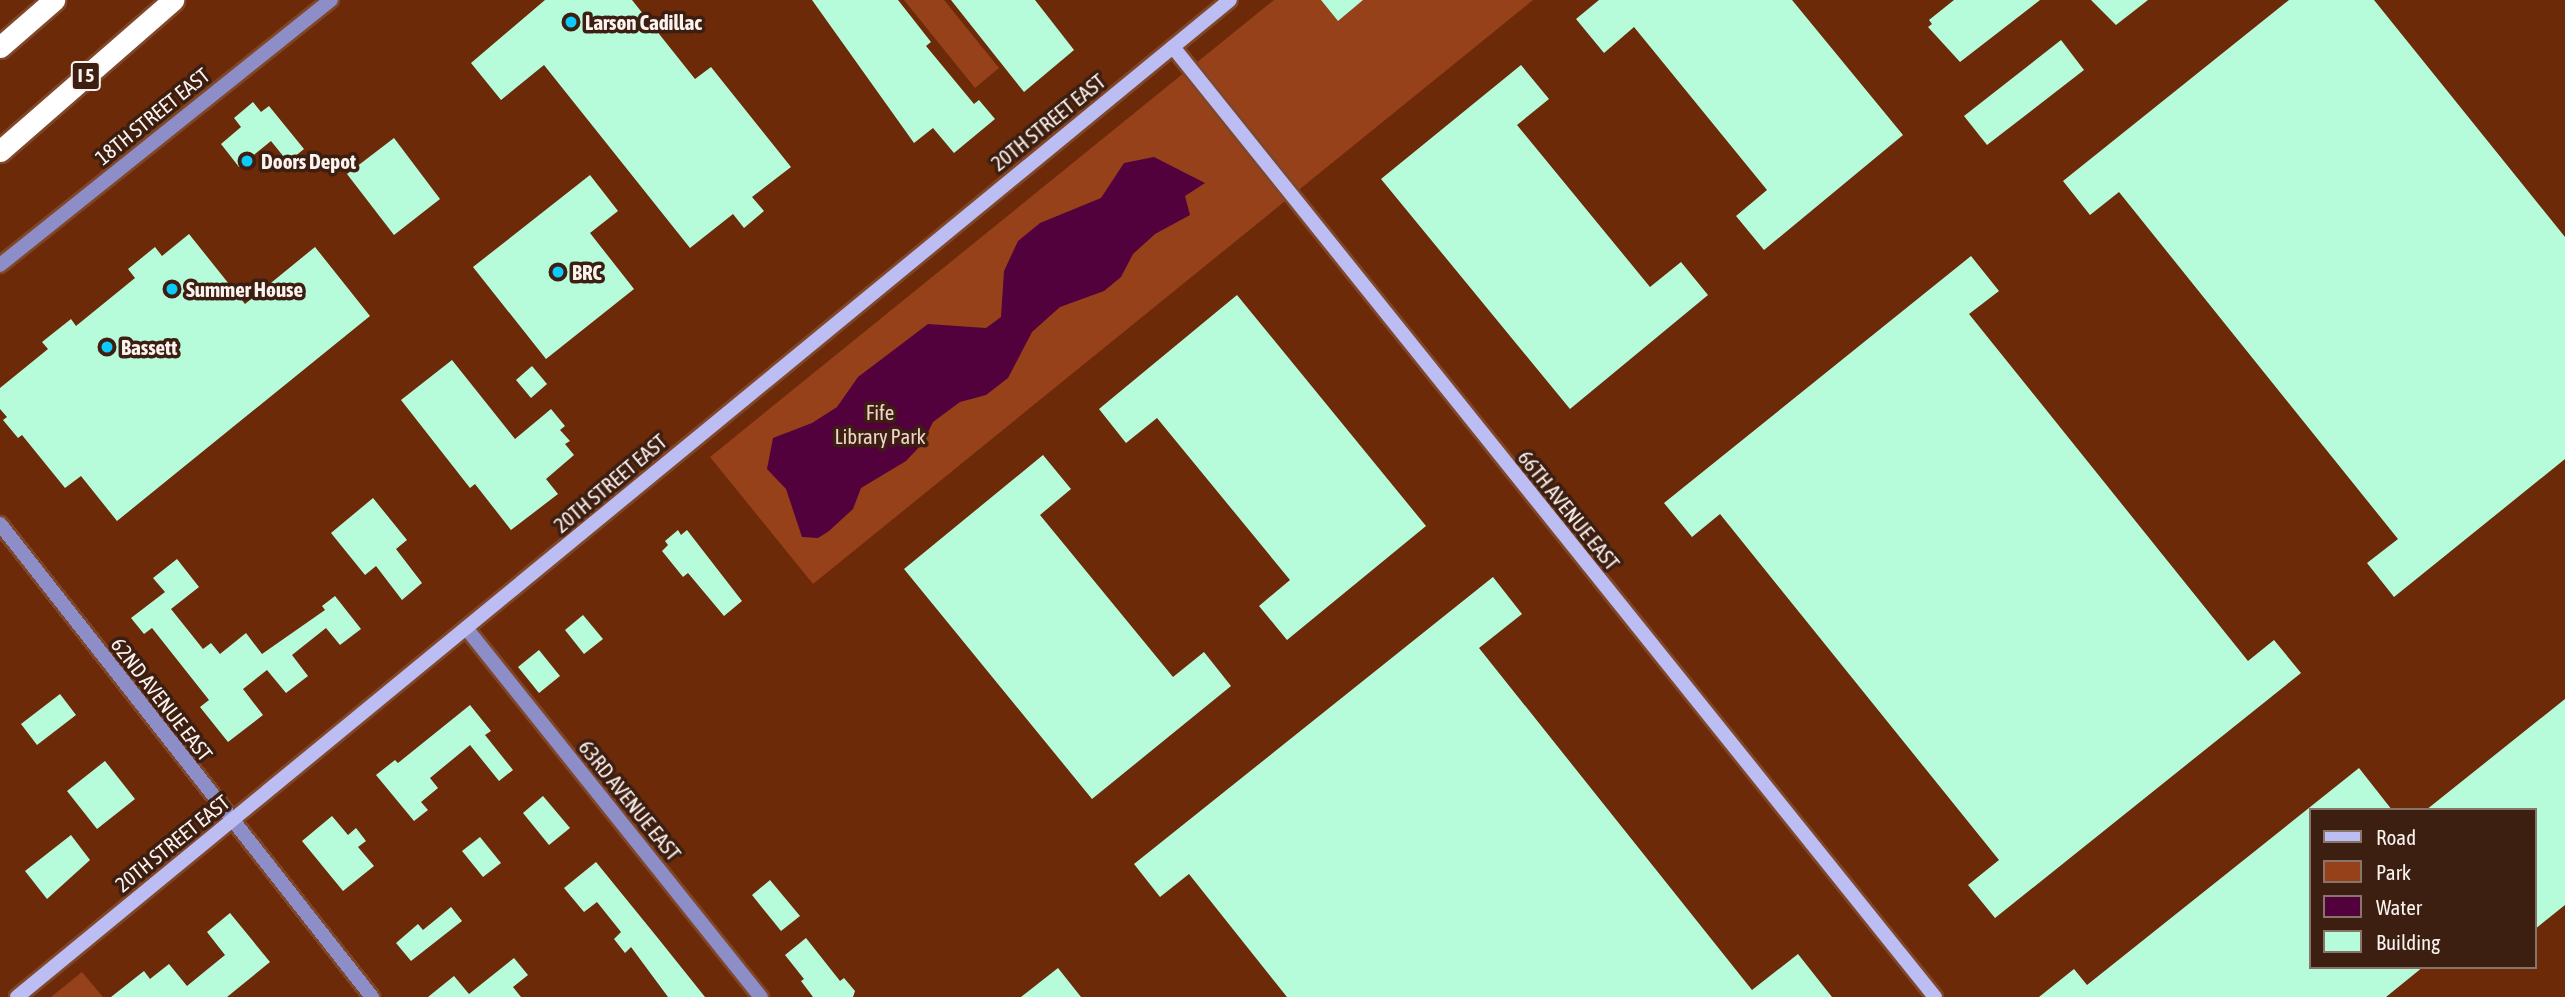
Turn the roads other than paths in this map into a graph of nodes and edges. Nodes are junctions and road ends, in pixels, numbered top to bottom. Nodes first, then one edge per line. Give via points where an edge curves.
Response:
1 (54, 0) edge
2 (173, 0) edge
3 (331, 0) edge
4 (1230, 0) edge
5 (0, 47) edge
6 (1173, 47) junction
7 (0, 151) edge
8 (0, 265) edge
9 (0, 524) edge
10 (467, 629) junction
11 (231, 823) junction
12 (17, 997) edge
13 (372, 997) edge
14 (761, 997) edge
15 (1935, 997) edge

1 - 5 highway
2 - 7 highway, I 5
3 - 8 street, 18TH STREET EAST
4 - 6 main road, 20TH STREET EAST
6 - 10 main road, 20TH STREET EAST
6 - 15 main road, 66TH AVENUE EAST
9 - 11 street, 62ND AVENUE EAST
10 - 11 main road, 20TH STREET EAST
10 - 14 street, 63RD AVENUE EAST
11 - 12 main road, 20TH STREET EAST
11 - 13 street, 62ND AVENUE EAST

